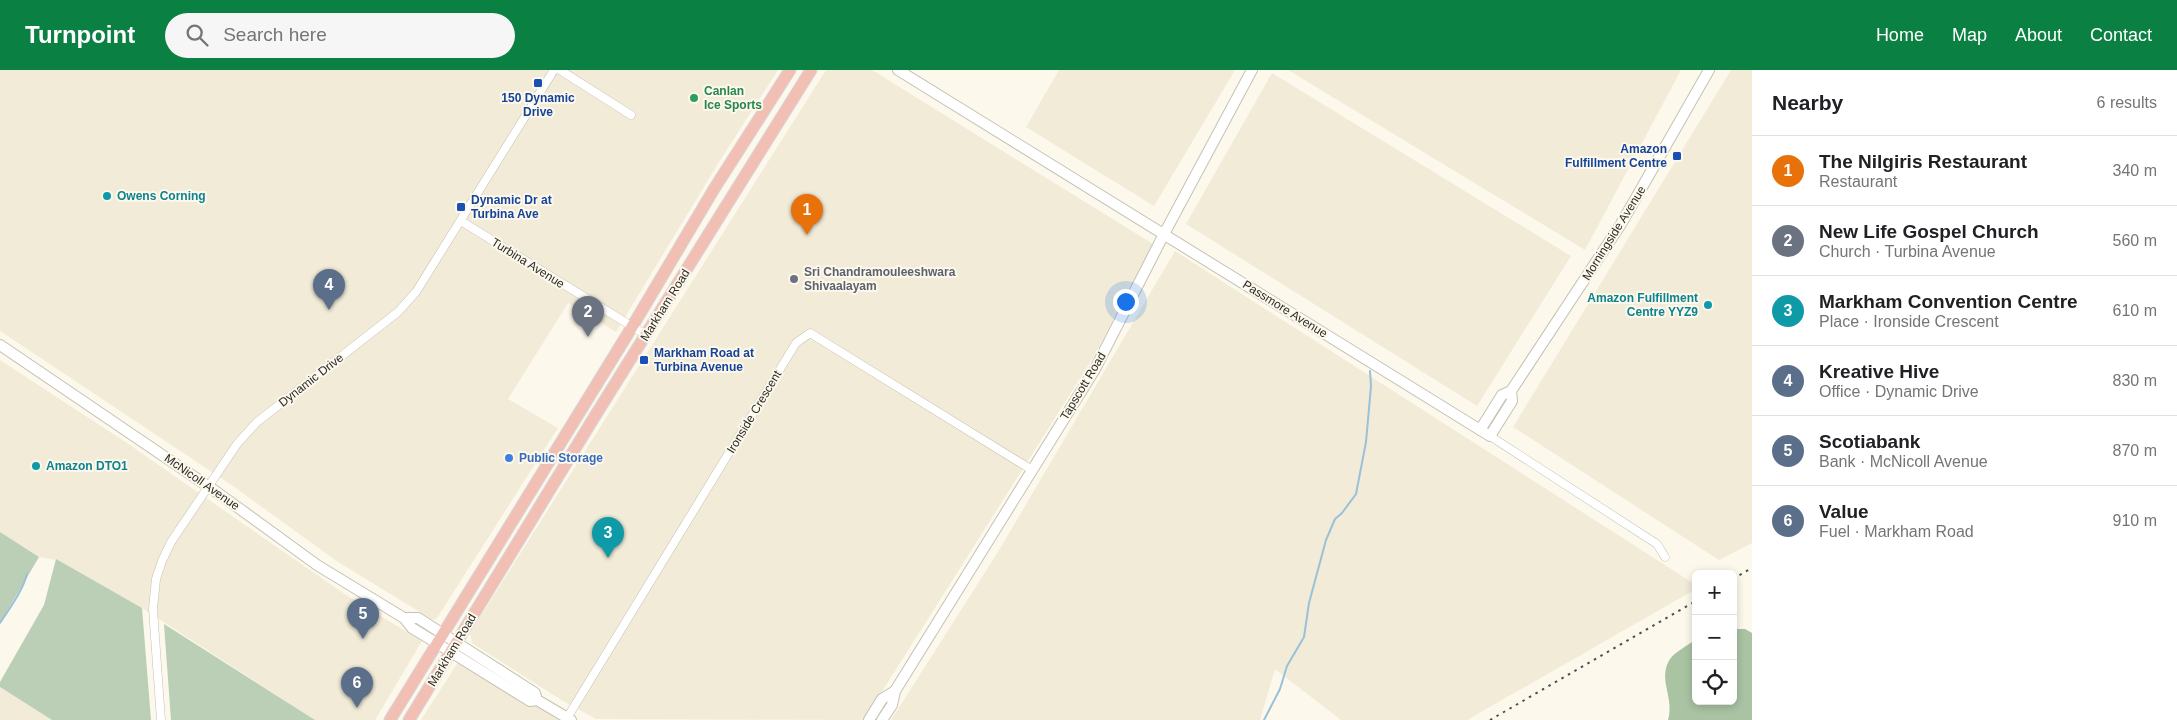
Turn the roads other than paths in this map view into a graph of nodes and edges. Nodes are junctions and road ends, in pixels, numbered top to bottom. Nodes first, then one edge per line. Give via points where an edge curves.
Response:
1 (554, 70) edge
2 (560, 70) edge
3 (790, 70) edge
4 (812, 70) edge
5 (898, 70) edge
6 (1252, 70) edge
7 (1709, 70) edge
8 (631, 115) dead end
9 (461, 221) junction
10 (1164, 234) junction
11 (632, 327) junction
12 (646, 335) junction
13 (0, 345) edge
14 (1511, 391) junction
15 (1480, 430) junction
16 (1490, 436) junction
17 (1032, 470) junction
18 (209, 486) junction
19 (1665, 557) dead end
20 (440, 638) junction
21 (457, 641) junction
22 (450, 652) junction
23 (895, 692) junction
24 (537, 700) junction
25 (569, 719) edge
26 (161, 720) edge
27 (390, 720) edge
28 (409, 720) edge
29 (869, 720) edge
30 (882, 720) edge

1 - 9 street, Dynamic Drive
2 - 8 street
3 - 11 main road, Markham Road via 708,198
4 - 12 main road, Markham Road
5 - 10 street, Passmore Avenue
6 - 10 street, Tapscott Road
7 - 14 street, Morningside Avenue via 1621,224
9 - 11 street, Turbina Avenue
9 - 18 street, Dynamic Drive via 422,284 398,312 258,422 238,444
10 - 15 street, Passmore Avenue
10 - 17 street, Tapscott Road via 1095,369
11 - 12 street, Turbina Avenue
11 - 20 main road, Markham Road
12 - 21 main road, Markham Road
13 - 18 street, McNicoll Avenue
14 - 15 street, Morningside Avenue via 1502,395
14 - 16 street, Morningside Avenue via 1512,401
15 - 16 street, Passmore Avenue
16 - 19 street, Passmore Avenue via 1656,544
17 - 23 street, Tapscott Road
17 - 25 street, Ironside Crescent via 810,333 796,343
18 - 20 street, McNicoll Avenue via 317,565 404,618 412,628
18 - 26 street, Dynamic Drive via 171,542 156,580 153,627
20 - 21 street, McNicoll Avenue
20 - 22 street, McNicoll Avenue
20 - 27 main road, Markham Road
21 - 22 main road, Markham Road
21 - 24 street, McNicoll Avenue via 535,693
22 - 24 street, McNicoll Avenue via 530,701
22 - 28 main road, Markham Road
23 - 29 street, Tapscott Road via 882,699
23 - 30 street, Tapscott Road via 892,705
24 - 25 street, McNicoll Avenue

